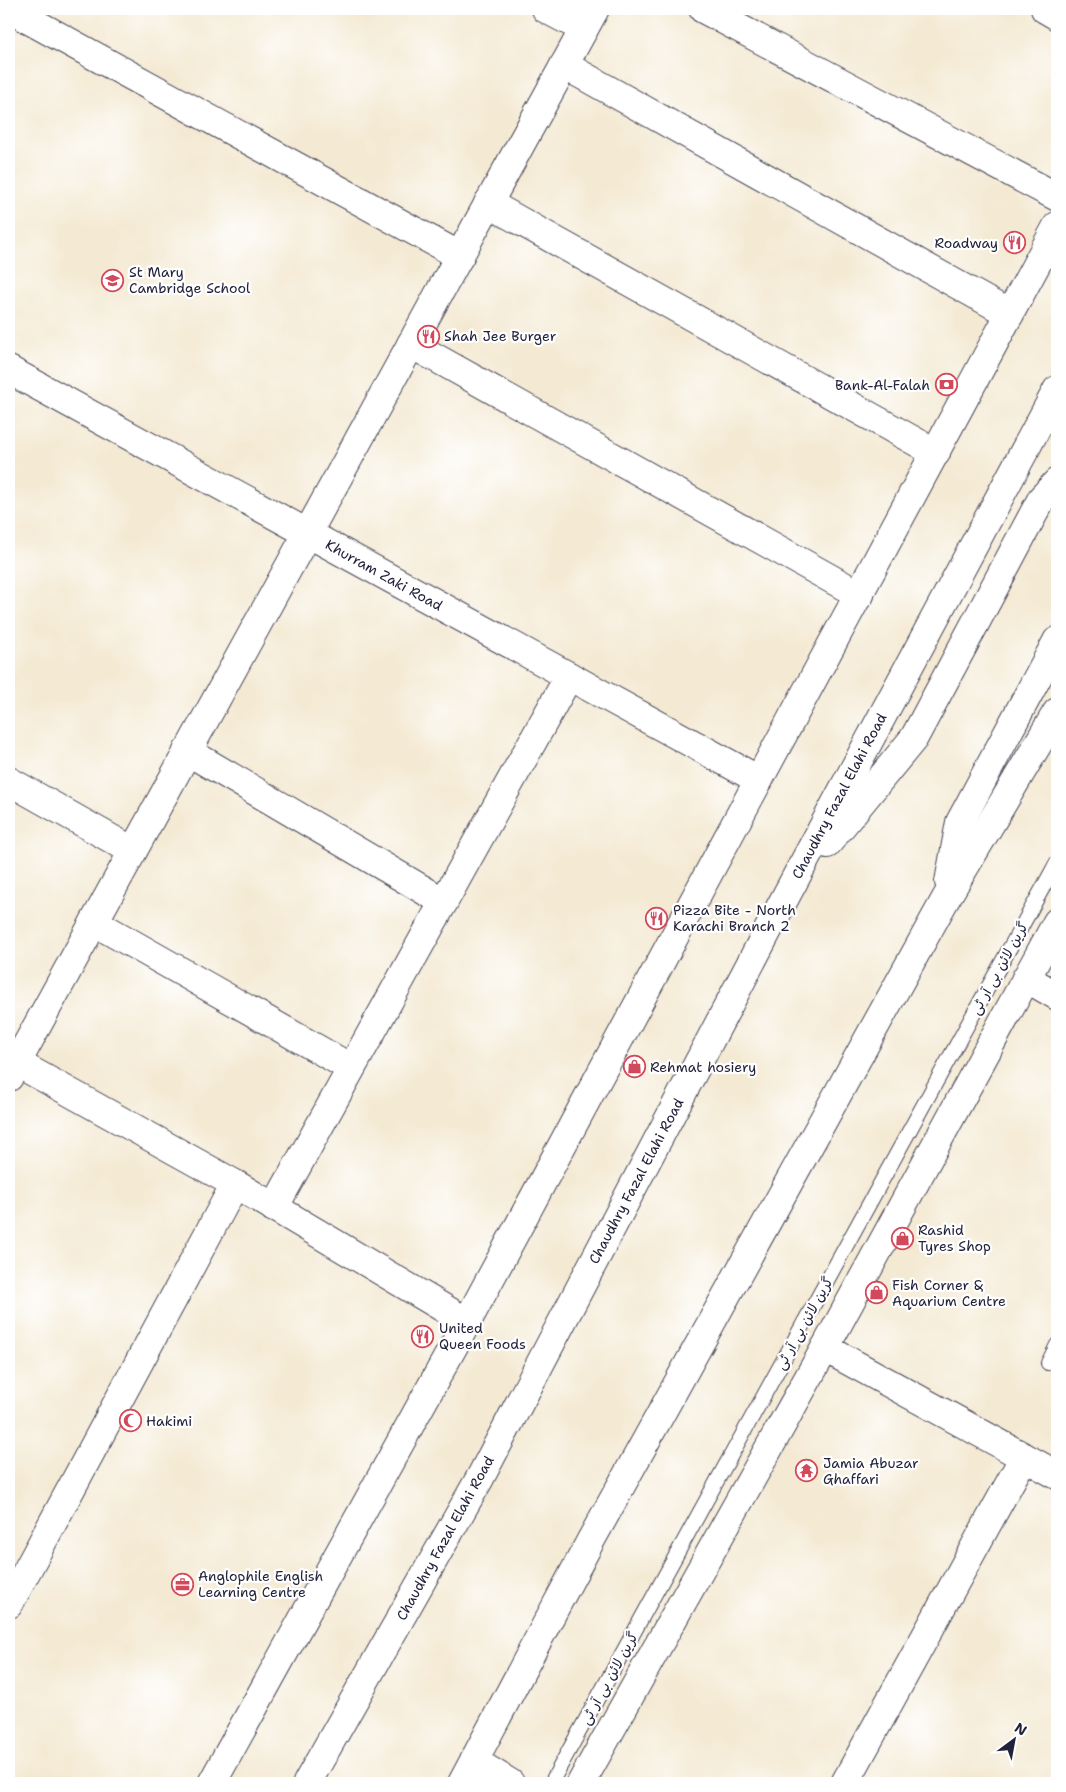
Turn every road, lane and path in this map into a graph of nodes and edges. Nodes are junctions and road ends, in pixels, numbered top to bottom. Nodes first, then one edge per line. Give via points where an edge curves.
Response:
1 (9, 9) edge
2 (546, 9) edge
3 (703, 9) edge
4 (1044, 9) edge
5 (1057, 16) edge
6 (590, 19) edge
7 (564, 65) junction
8 (1057, 197) edge
9 (488, 203) junction
10 (1057, 226) edge
11 (460, 256) junction
12 (1010, 314) junction
13 (411, 344) junction
14 (9, 370) edge
15 (1057, 390) edge
16 (936, 453) junction
17 (1057, 482) edge
18 (307, 533) junction
19 (860, 595) junction
20 (1057, 642) edge
21 (569, 676) junction
22 (1057, 712) edge
23 (187, 752) junction
24 (759, 780) junction
25 (9, 781) edge
26 (133, 851) junction
27 (1057, 862) edge
28 (787, 894) junction
29 (945, 900) junction
30 (444, 902) junction
31 (94, 922) junction
32 (1057, 922) edge
33 (1026, 978) junction
34 (1057, 996) edge
35 (351, 1068) junction
36 (13, 1070) edge
37 (235, 1184) junction
38 (274, 1208) junction
39 (466, 1322) junction
40 (1057, 1345) edge
41 (825, 1348) junction
42 (1048, 1363) dead end
43 (1024, 1457) junction
44 (1057, 1475) edge
45 (9, 1604) edge
46 (468, 1772) edge
47 (212, 1783) edge
48 (307, 1783) edge
49 (510, 1783) edge
50 (551, 1783) edge
51 (581, 1783) edge
52 (845, 1783) edge

1 - 11 street
2 - 6 street
3 - 8 street
4 - 5 street
6 - 7 street
7 - 9 street
7 - 12 street
9 - 11 street
9 - 16 street
10 - 12 street
11 - 13 street
12 - 16 street
13 - 18 street
13 - 19 street
14 - 18 street, Khurram Zaki Road
15 - 28 street, Chaudhry Fazal Elahi Road
16 - 19 street
17 - 28 street via 1042,498 914,738
18 - 21 street, Khurram Zaki Road
18 - 23 street
19 - 24 street
20 - 29 street via 960,822
21 - 24 street, Khurram Zaki Road
21 - 30 street
22 - 29 street
23 - 26 street
23 - 30 street
24 - 39 street
25 - 26 street
26 - 31 street
27 - 50 lane, گرین لائن بی آر ٹی
28 - 48 street, Chaudhry Fazal Elahi Road via 480,1478
29 - 46 street via 591,1540
30 - 35 street
31 - 35 street
31 - 36 street
32 - 33 street
33 - 34 street
33 - 41 street
35 - 38 street
36 - 37 street
37 - 38 street
37 - 45 street
38 - 39 street
39 - 47 street
40 - 42 lane
41 - 43 street
41 - 51 street
43 - 44 street
43 - 52 street
46 - 49 street

